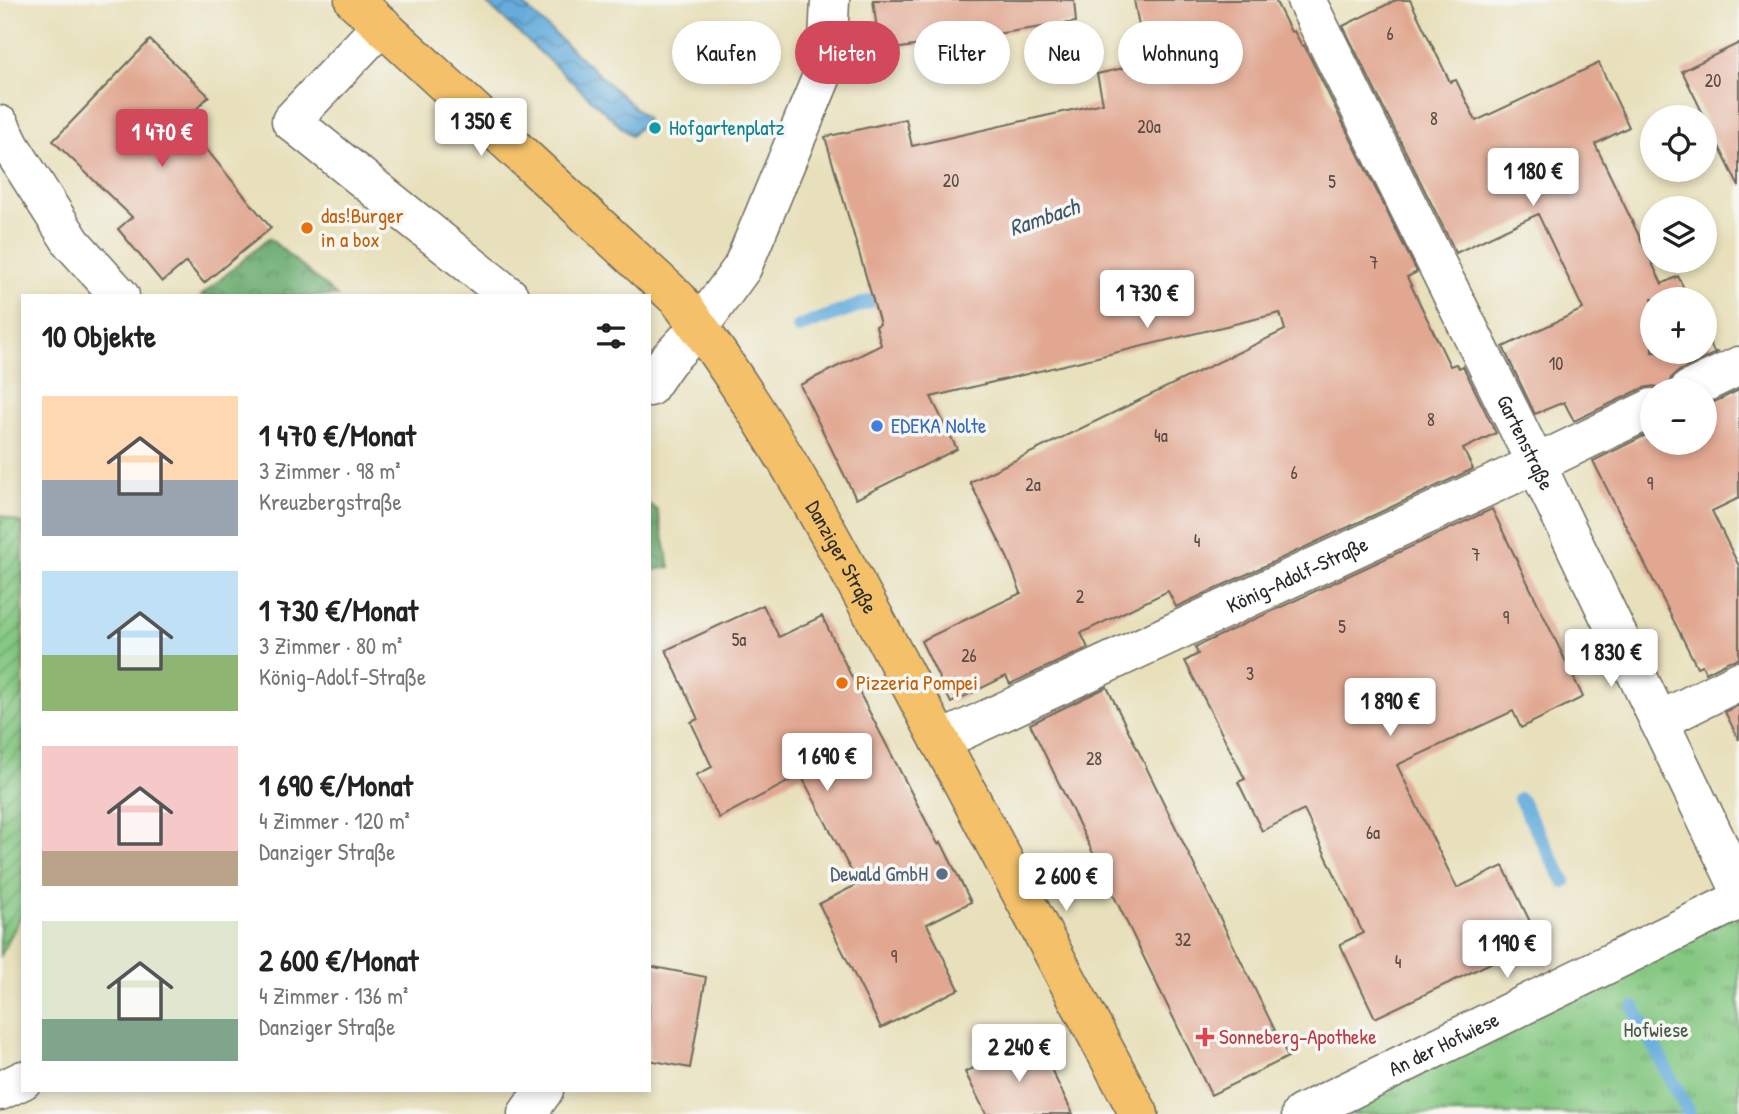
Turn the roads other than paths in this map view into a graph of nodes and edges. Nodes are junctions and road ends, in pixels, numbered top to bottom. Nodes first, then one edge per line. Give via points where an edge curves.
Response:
1 (830, 0) edge
2 (1306, 0) edge
3 (368, 13) edge
4 (0, 125) edge
5 (118, 294) edge
6 (507, 294) edge
7 (699, 327) junction
8 (1739, 366) edge
9 (1714, 378) edge
10 (651, 384) edge
11 (1640, 414) edge
12 (1536, 464) junction
13 (1739, 681) edge
14 (1659, 721) junction
15 (940, 741) junction
16 (1739, 888) edge
17 (1739, 900) edge
18 (21, 1081) edge
19 (0, 1091) edge
20 (543, 1092) edge
21 (527, 1114) edge
22 (1139, 1114) edge
23 (1301, 1114) edge

1 - 7 street via 827,64 742,268
2 - 12 street, Gartenstraße
3 - 6 street via 291,121
3 - 7 main road, Danziger Straße via 678,299
4 - 5 street via 72,243
7 - 10 street
7 - 15 main road, Danziger Straße via 793,470
8 - 9 street
11 - 12 street, König-Adolf-Straße
12 - 14 street, Gartenstraße
12 - 15 street, König-Adolf-Straße
13 - 14 street
14 - 16 street, Gartenstraße
15 - 22 main road, Danziger Straße
17 - 23 street, An der Hofwiese
18 - 19 street
20 - 21 street

